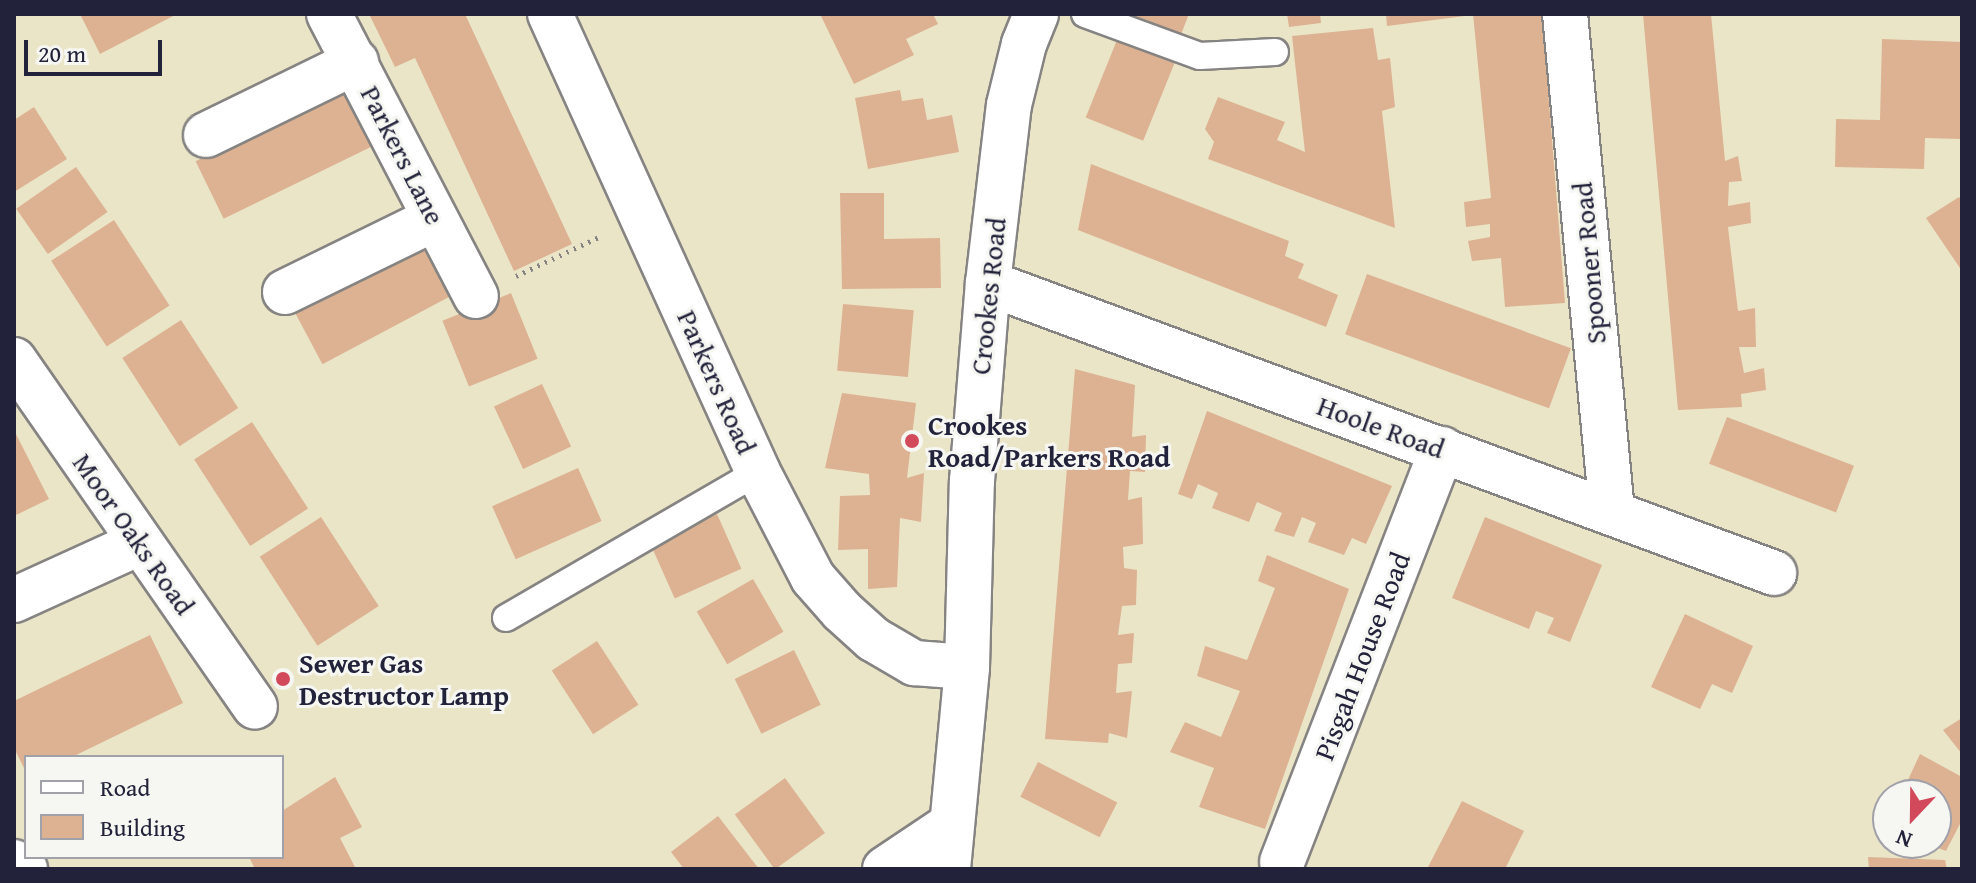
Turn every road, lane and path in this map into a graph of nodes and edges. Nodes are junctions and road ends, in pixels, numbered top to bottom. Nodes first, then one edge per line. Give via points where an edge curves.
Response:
1 (329, 14) edge
2 (550, 14) edge
3 (1036, 14) edge
4 (1085, 14) edge
5 (1565, 14) edge
6 (1275, 52) dead end
7 (356, 62) junction
8 (206, 135) dead end
9 (642, 217) junction
10 (434, 219) junction
11 (988, 283) junction
12 (285, 292) dead end
13 (476, 296) joint
14 (14, 360) edge
15 (1442, 449) junction
16 (758, 472) junction
17 (1612, 512) junction
18 (139, 543) junction
19 (1774, 573) dead end
20 (14, 600) edge
21 (506, 618) dead end
22 (967, 667) junction
23 (255, 707) dead end
24 (951, 825) junction
25 (14, 862) edge
26 (1282, 862) dead end
27 (25, 869) edge
28 (885, 869) edge
29 (948, 869) edge

1 - 7 street, Parkers Lane
2 - 9 street, Parkers Road
3 - 11 street, Crookes Road via 1009,105
4 - 6 lane via 1200,56
5 - 17 street, Spooner Road
7 - 8 street
7 - 10 street, Parkers Lane
9 - 13 path
9 - 16 street, Parkers Road
10 - 12 street
10 - 13 street, Parkers Lane
11 - 15 street, Hoole Road
11 - 22 street, Crookes Road via 972,481
14 - 18 street, Moor Oaks Road
15 - 17 street, Hoole Road
15 - 26 street, Pisgah House Road
16 - 21 lane
16 - 22 street, Parkers Road via 813,578 842,611 873,639 914,663
17 - 19 street, Hoole Road
18 - 20 street
18 - 23 street, Moor Oaks Road
22 - 24 street, Crookes Road
24 - 28 street
24 - 29 street, Crookes Road
25 - 27 street

